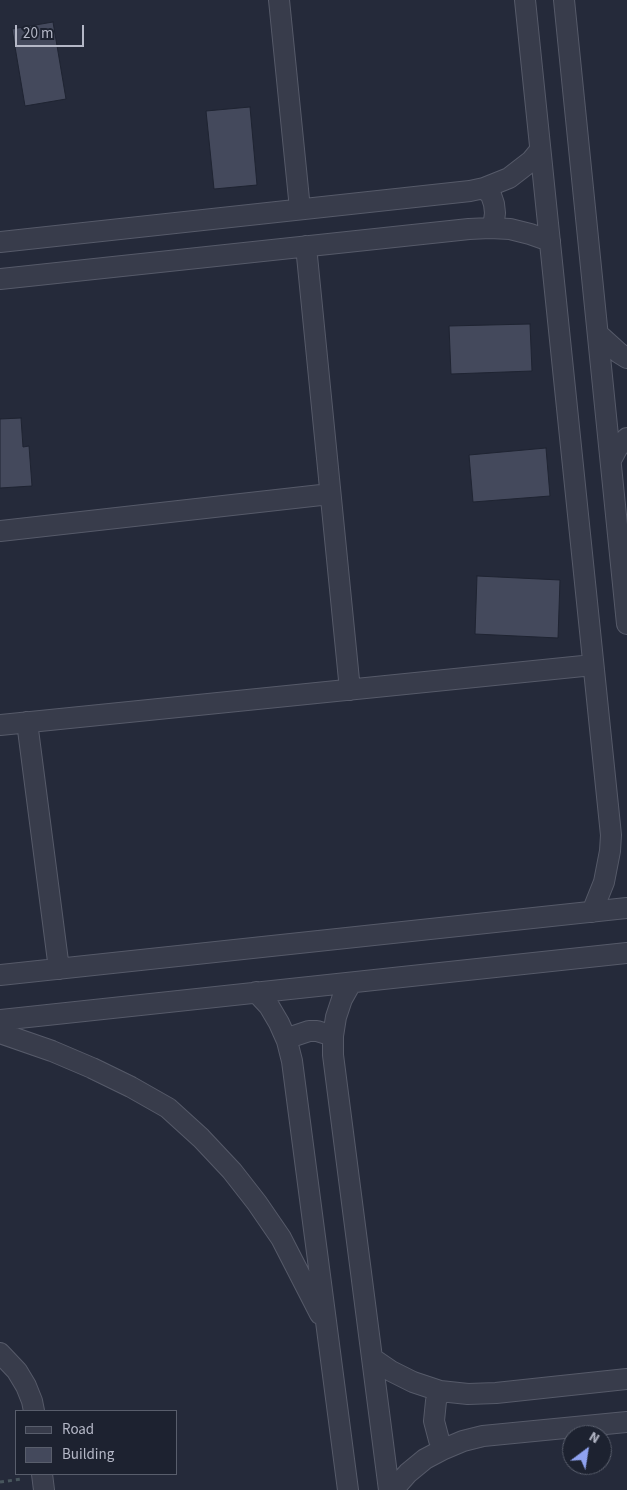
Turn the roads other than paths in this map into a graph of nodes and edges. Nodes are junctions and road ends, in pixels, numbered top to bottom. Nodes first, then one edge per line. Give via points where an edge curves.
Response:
1 (279, 0) edge
2 (525, 0) edge
3 (564, 0) edge
4 (540, 150) junction
5 (484, 188) junction
6 (300, 209) junction
7 (490, 228) junction
8 (550, 241) junction
9 (0, 242) edge
10 (306, 246) junction
11 (0, 279) edge
12 (598, 334) junction
13 (627, 358) edge
14 (627, 438) edge
15 (611, 460) junction
16 (330, 494) junction
17 (0, 531) edge
18 (627, 624) edge
19 (594, 665) junction
20 (350, 690) junction
21 (27, 722) junction
22 (0, 725) edge
23 (619, 839) edge
24 (627, 908) edge
25 (592, 912) junction
26 (627, 954) edge
27 (59, 969) junction
28 (0, 975) edge
29 (351, 982) junction
30 (256, 992) junction
31 (0, 1020) edge
32 (0, 1033) edge
33 (332, 1036) junction
34 (287, 1041) junction
35 (327, 1326) junction
36 (0, 1353) edge
37 (372, 1358) junction
38 (627, 1379) edge
39 (440, 1391) junction
40 (34, 1410) edge
41 (627, 1422) edge
42 (444, 1449) junction
43 (42, 1475) edge
44 (44, 1490) edge
45 (348, 1490) edge
46 (391, 1490) edge

1 - 6 street
2 - 4 street
3 - 12 street
4 - 5 street via 521,170
4 - 8 street
5 - 6 street
5 - 7 street via 494,204 494,220
6 - 9 street
7 - 8 street via 510,229
7 - 10 street
8 - 19 street
10 - 11 street
10 - 16 street
12 - 13 street
12 - 15 street
14 - 15 street
15 - 18 street
16 - 17 street
16 - 20 street
19 - 20 street
19 - 23 street
20 - 21 street
21 - 22 street
21 - 27 street
23 - 25 street via 610,851 604,882
24 - 25 street
25 - 27 street
26 - 29 street
27 - 28 street
29 - 30 street
29 - 33 street via 342,999
30 - 31 street
30 - 34 street via 280,1023
32 - 35 street via 92,1068 168,1108 232,1171 257,1203 281,1238
33 - 34 street via 309,1031
33 - 37 street
34 - 35 street
35 - 45 street
36 - 40 street via 26,1386
37 - 39 street via 413,1382
37 - 46 street
38 - 39 street via 496,1393
39 - 42 street via 434,1421
41 - 42 street via 483,1436
42 - 46 street via 425,1459
43 - 44 street

